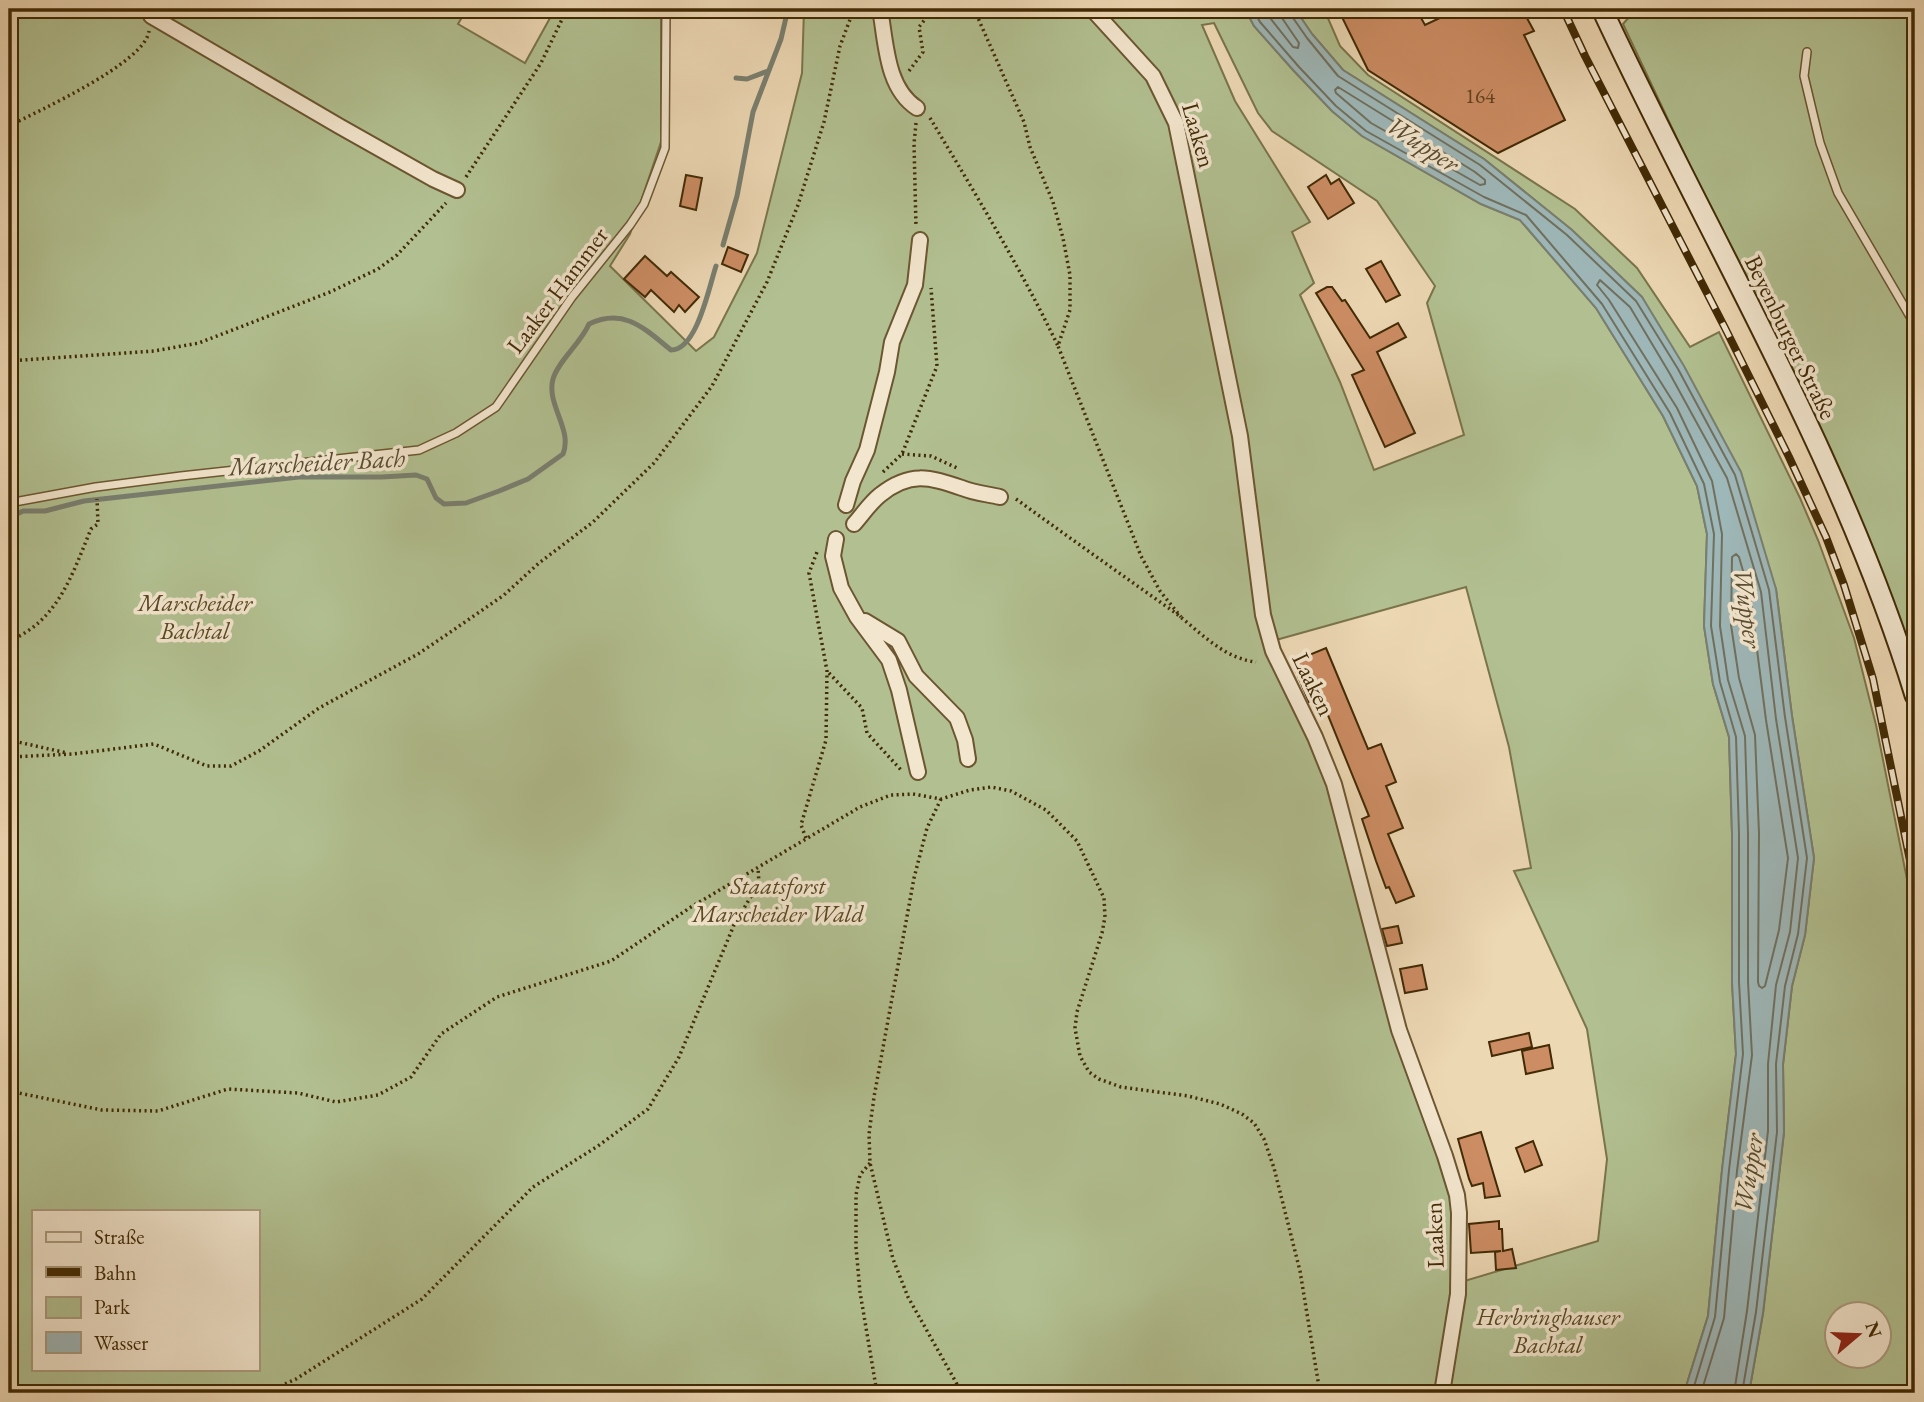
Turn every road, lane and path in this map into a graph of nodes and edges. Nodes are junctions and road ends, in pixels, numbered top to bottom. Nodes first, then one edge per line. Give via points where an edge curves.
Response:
1 (567, 9) edge
2 (666, 9) edge
3 (854, 9) edge
4 (880, 9) edge
5 (974, 9) edge
6 (1092, 9) edge
7 (1602, 9) edge
8 (151, 16) joint
9 (1807, 52) dead end
10 (917, 108) joint
11 (9, 126) edge
12 (457, 190) junction
13 (920, 240) dead end
14 (1915, 325) edge
15 (1058, 346) junction
16 (9, 361) edge
17 (902, 454) dead end
18 (963, 471) dead end
19 (1004, 496) joint
20 (9, 503) edge
21 (846, 505) dead end
22 (98, 515) dead end
23 (854, 524) dead end
24 (836, 539) dead end
25 (857, 617) junction
26 (1181, 617) junction
27 (9, 641) edge
28 (1256, 662) dead end
29 (1915, 695) edge
30 (9, 740) edge
31 (73, 754) junction
32 (9, 757) edge
33 (968, 759) dead end
34 (910, 772) joint
35 (912, 787) dead end
36 (913, 794) junction
37 (941, 799) junction
38 (806, 838) junction
39 (758, 868) junction
40 (9, 1091) edge
41 (870, 1163) junction
42 (265, 1393) edge
43 (877, 1393) edge
44 (962, 1393) edge
45 (1320, 1393) edge
46 (1442, 1393) edge

1 - 12 path via 541,63
2 - 20 lane, Laaker Hammer via 664,148 644,204 496,407 419,450 96,487
3 - 31 path via 798,205 767,282 712,386 654,463 593,522 504,595 418,654 319,708 230,766 207,766 154,744
4 - 10 street via 890,67 904,100
5 - 15 path via 1024,122 1063,238 1070,310
6 - 46 street, Laaken via 1153,76 1176,123 1240,436 1263,615 1273,651 1334,785 1399,1030 1457,1195 1458,1293
7 - 29 main road, Beyenburger Straße via 1816,442 1873,574
8 - 11 path via 148,37 130,58
8 - 12 street
9 - 14 lane via 1804,76 1838,193
10 - 15 path via 929,117 990,216
12 - 16 path via 397,255 378,269 211,339 164,350
13 - 21 street via 915,285 892,342 867,450
15 - 26 path via 1141,556
17 - 18 path via 931,456
19 - 23 street via 919,476 880,495
19 - 26 path
22 - 27 path via 98,524 91,529 63,594 42,622
24 - 25 street via 832,556
25 - 33 street via 898,641 916,676 957,718
25 - 34 street via 889,660 899,690
26 - 28 path via 1240,660
30 - 31 path
31 - 32 path
34 - 38 path via 867,733 862,708 827,671 825,740 801,825
35 - 36 path
36 - 37 path
36 - 38 path via 860,807
37 - 41 path via 927,828 914,877 874,1097
37 - 45 path via 970,790 1012,791 1046,810 1077,841 1104,898 1105,917 1077,1012 1080,1056 1089,1072 1109,1084 1220,1104 1254,1123 1274,1168 1300,1272
38 - 39 path
39 - 40 path via 611,961 497,997 440,1034 411,1077 378,1095 336,1102 298,1093 228,1089 158,1111 102,1110
39 - 42 path via 759,883 734,925 679,1057 648,1110 533,1187 422,1299 296,1379
41 - 43 path via 860,1175 856,1195 856,1247
41 - 44 path via 893,1259 908,1297

